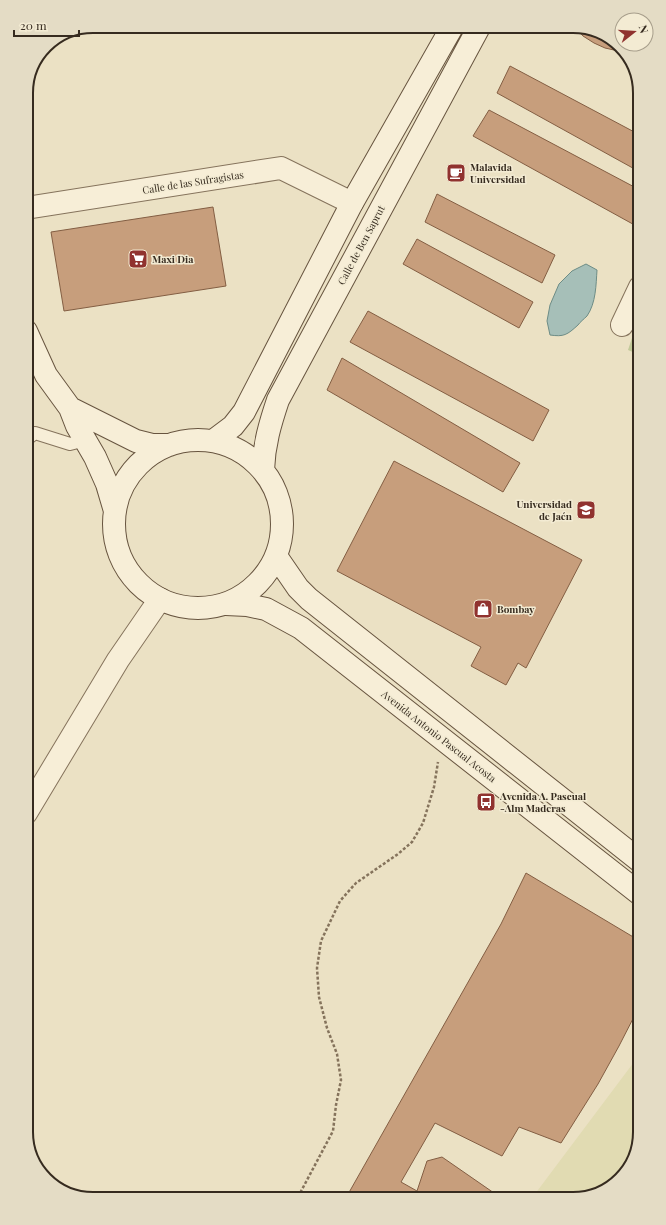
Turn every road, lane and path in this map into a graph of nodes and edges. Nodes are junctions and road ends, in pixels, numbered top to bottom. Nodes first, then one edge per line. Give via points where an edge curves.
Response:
1 (449, 33) edge
2 (475, 33) edge
3 (352, 203) junction
4 (33, 207) edge
5 (633, 302) edge
6 (622, 325) dead end
7 (33, 350) edge
8 (70, 408) junction
9 (33, 435) edge
10 (86, 440) junction
11 (213, 441) junction
12 (169, 445) junction
13 (263, 470) junction
14 (115, 511) junction
15 (276, 556) junction
16 (160, 599) junction
17 (226, 604) junction
18 (438, 756) dead end
19 (33, 801) edge
20 (633, 855) edge
21 (633, 888) edge
22 (301, 1192) edge

1 - 3 street
2 - 13 street, Calle de Ben Saprut via 278,400 263,452
3 - 4 street, Calle de las Sufragistas via 281,168
3 - 11 street via 244,412 233,426
5 - 6 street
7 - 8 street via 46,375
8 - 10 street
8 - 12 street via 136,441 152,445
9 - 10 lane via 35,433 70,444
10 - 14 street via 107,484
11 - 12 street via 183,441
11 - 13 street via 235,448
12 - 14 street via 143,460 133,471 125,483
13 - 15 street via 275,490 282,513 282,534
14 - 16 street via 114,526 120,555 136,580
15 - 17 street via 264,577 256,585
15 - 20 street via 298,588 309,599
16 - 17 street via 186,607 213,607
16 - 19 street via 118,660
17 - 21 street, Avenida Antonio Pascual Acosta via 266,609 302,628
18 - 22 path via 434,787 423,823 412,842 356,883 340,901 321,941 317,968 319,997 337,1054 341,1080 333,1131

